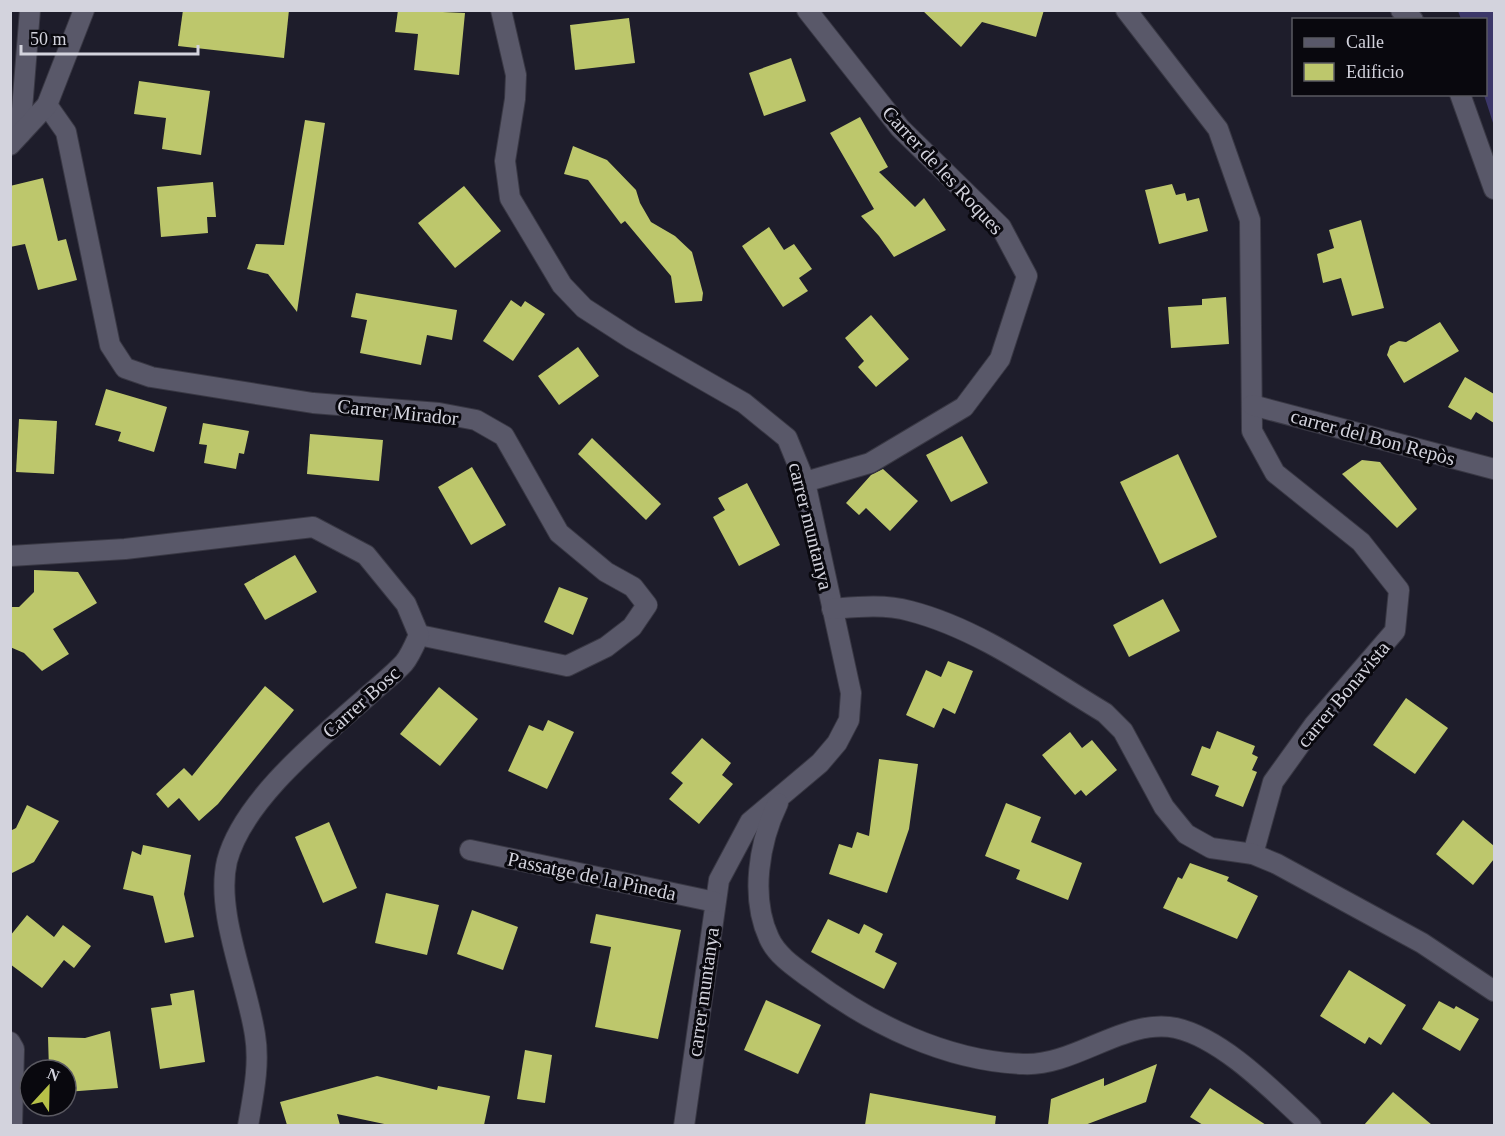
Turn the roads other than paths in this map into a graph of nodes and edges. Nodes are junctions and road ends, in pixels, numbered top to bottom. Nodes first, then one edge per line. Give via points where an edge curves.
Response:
1 (30, 10) edge
2 (84, 10) edge
3 (501, 10) edge
4 (807, 10) edge
5 (1126, 10) edge
6 (1461, 96) edge
7 (47, 105) junction
8 (15, 140) edge
9 (1494, 189) edge
10 (1252, 405) junction
11 (1494, 469) edge
12 (805, 482) junction
13 (10, 556) edge
14 (832, 609) junction
15 (419, 635) junction
16 (781, 796) junction
17 (470, 850) dead end
18 (1253, 854) junction
19 (715, 902) junction
20 (1494, 991) edge
21 (10, 1042) edge
22 (12, 1125) edge
23 (248, 1125) edge
24 (684, 1125) edge
25 (1311, 1125) edge

1 - 8 street
2 - 7 street
3 - 12 street, carrer muntanya via 516,75 505,161 510,198 561,285 584,308 632,339 744,403 787,438
4 - 12 street, Carrer de les Roques via 900,128 1001,227 1028,276 1000,358 964,407 870,463
5 - 10 street via 1218,129 1250,220
6 - 9 street
7 - 8 street
7 - 15 street, Carrer Mirador via 66,132 110,345 125,368 151,377 313,403 439,413 476,420 504,436 559,533 606,572 633,586 647,605 632,627 606,647 567,666
10 - 11 street, carrer del Bon Repòs
10 - 18 street, carrer Bonavista via 1252,431 1275,473 1360,542 1399,590 1395,631 1314,725 1273,782
12 - 14 street, carrer muntanya
13 - 15 street via 125,549 313,527 366,555 406,604
14 - 16 street, carrer muntanya via 851,693 849,720 837,743
14 - 18 street via 870,606 909,610 968,632 1105,713 1123,731 1164,807 1186,834 1211,848
15 - 23 street, Carrer Bosc via 405,662 292,765 236,835 227,862 224,891 226,915 255,1036 257,1062
16 - 19 street, carrer muntanya via 750,822 718,880
16 - 25 street via 767,825 757,906 770,941 789,963 847,1006 901,1034 968,1055 1024,1065 1050,1061 1155,1026 1177,1028 1238,1060
17 - 19 street, Passatge de la Pineda
18 - 20 street via 1422,943
19 - 24 street, carrer muntanya
21 - 22 street via 14,1048

